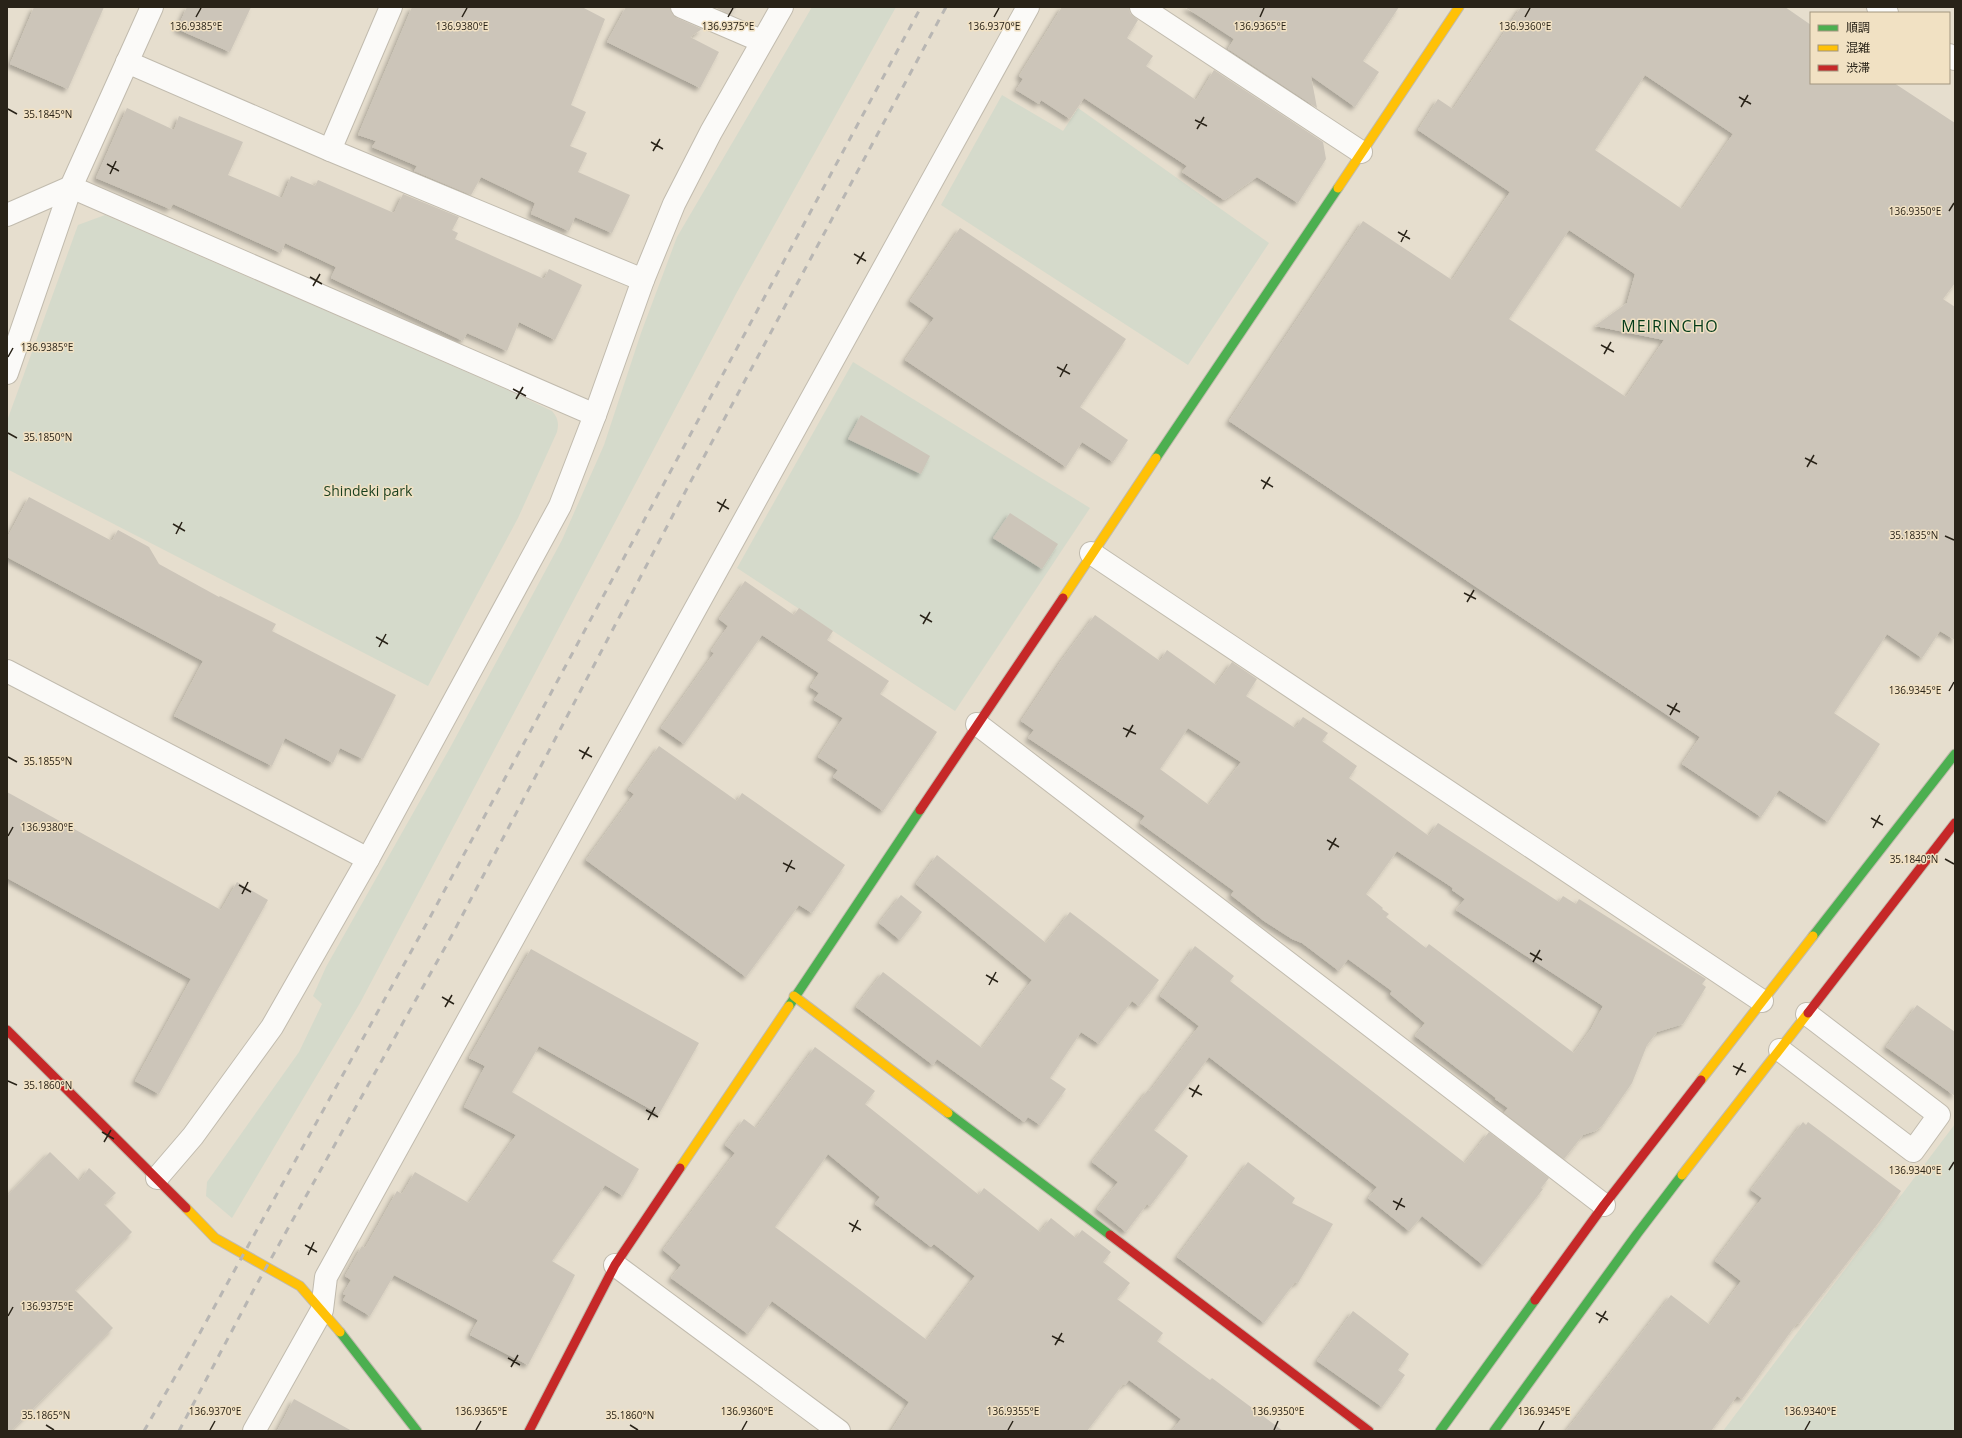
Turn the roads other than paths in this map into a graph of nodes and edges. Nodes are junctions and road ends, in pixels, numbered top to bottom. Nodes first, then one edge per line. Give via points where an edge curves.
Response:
1 (152, 7) edge
2 (391, 7) edge
3 (682, 7) edge
4 (782, 7) edge
5 (1028, 7) edge
6 (1141, 7) edge
7 (1459, 7) edge
8 (761, 41) junction
9 (128, 62) junction
10 (330, 150) junction
11 (1361, 152) junction
12 (71, 187) junction
13 (7, 215) edge
14 (643, 280) junction
15 (7, 373) edge
16 (595, 415) junction
17 (1091, 553) junction
18 (7, 671) edge
19 (977, 724) junction
20 (1955, 754) edge
21 (1955, 823) edge
22 (368, 859) junction
23 (794, 996) junction
24 (1762, 1001) junction
25 (1807, 1014) junction
26 (7, 1030) edge
27 (1780, 1050) junction
28 (157, 1178) junction
29 (1604, 1205) junction
30 (615, 1265) junction
31 (322, 1310) junction
32 (254, 1431) edge
33 (417, 1431) edge
34 (529, 1431) edge
35 (839, 1431) edge
36 (1369, 1431) edge
37 (1440, 1431) edge
38 (1494, 1431) edge

1 - 9 street
2 - 10 street
3 - 8 street
4 - 8 street
5 - 31 street via 326,1277
6 - 11 street
7 - 11 street
8 - 14 street via 674,204
9 - 10 street
9 - 12 street
10 - 14 street
11 - 17 street
12 - 13 street
12 - 15 street
12 - 16 street
14 - 16 street
16 - 22 street via 560,506
17 - 19 street
17 - 24 street
18 - 22 street
19 - 23 street
19 - 29 street
20 - 24 street
21 - 25 street
22 - 28 street via 272,1027 192,1136
23 - 30 street
23 - 36 street
24 - 29 street
25 - 27 street
25 - 27 street via 1939,1115 1913,1151
26 - 28 street
27 - 38 street via 1638,1234
28 - 31 street via 215,1238 300,1286
29 - 37 street
30 - 34 street
30 - 35 street
31 - 32 street
31 - 33 street

